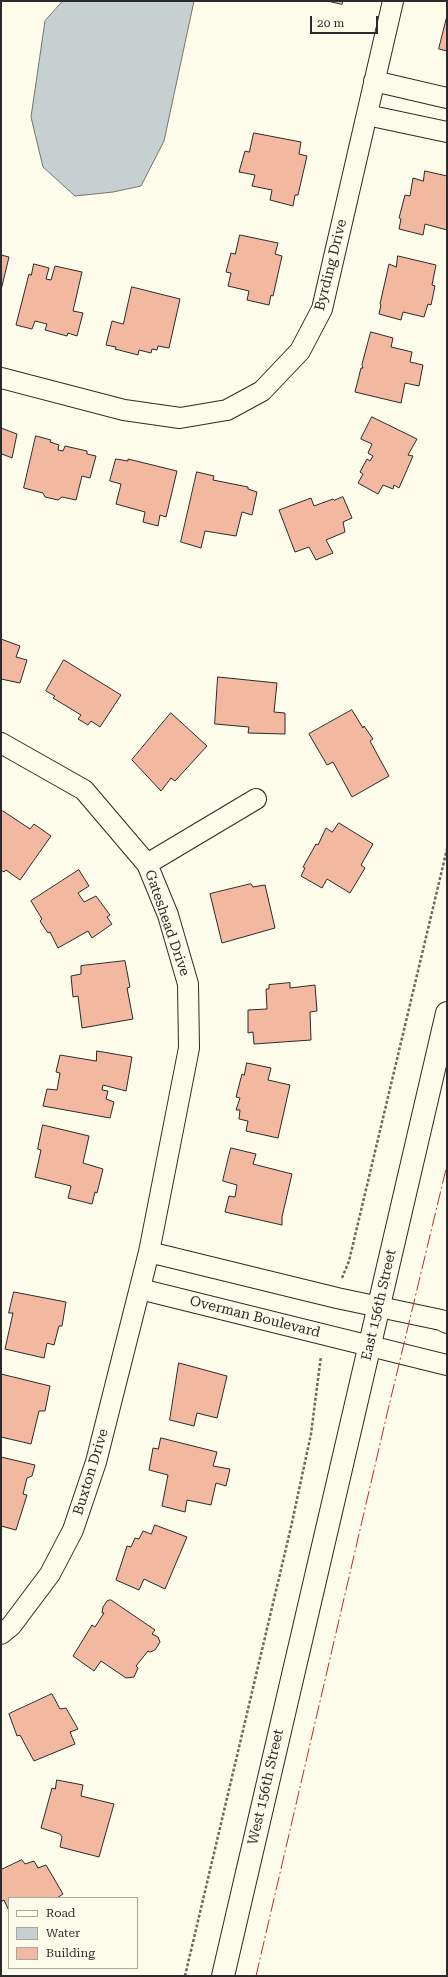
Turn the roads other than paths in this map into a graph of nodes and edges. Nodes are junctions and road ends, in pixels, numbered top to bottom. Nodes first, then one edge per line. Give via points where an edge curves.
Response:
1 (393, 1) edge
2 (374, 81) junction
3 (447, 98) edge
4 (367, 114) junction
5 (447, 132) edge
6 (1, 378) edge
7 (1, 743) edge
8 (256, 799) dead end
9 (147, 864) junction
10 (447, 1012) edge
11 (149, 1252) junction
12 (140, 1289) junction
13 (379, 1306) junction
14 (447, 1323) edge
15 (369, 1347) junction
16 (447, 1366) edge
17 (310, 1598) joint
18 (1, 1634) edge
19 (223, 1976) edge

1 - 2 street, Byrding Drive
2 - 3 street
2 - 4 street, Byrding Drive
4 - 5 street
4 - 6 street, Byrding Drive via 322,308 300,351 262,391 227,410 180,418 124,410
7 - 9 street, Gateshead Drive via 84,790
8 - 9 street
9 - 11 street, Gateshead Drive via 168,915 188,984 189,1048
10 - 13 street, East 156th Street
11 - 12 street, Gateshead Drive
11 - 13 street
12 - 15 street, Overman Boulevard
12 - 18 street, Buxton Drive via 96,1462 73,1530 50,1574 11,1626
13 - 14 street
13 - 15 street, East 156th Street
15 - 16 street, Overman Boulevard
15 - 17 street, East 156th Street
17 - 19 street, West 156th Street

